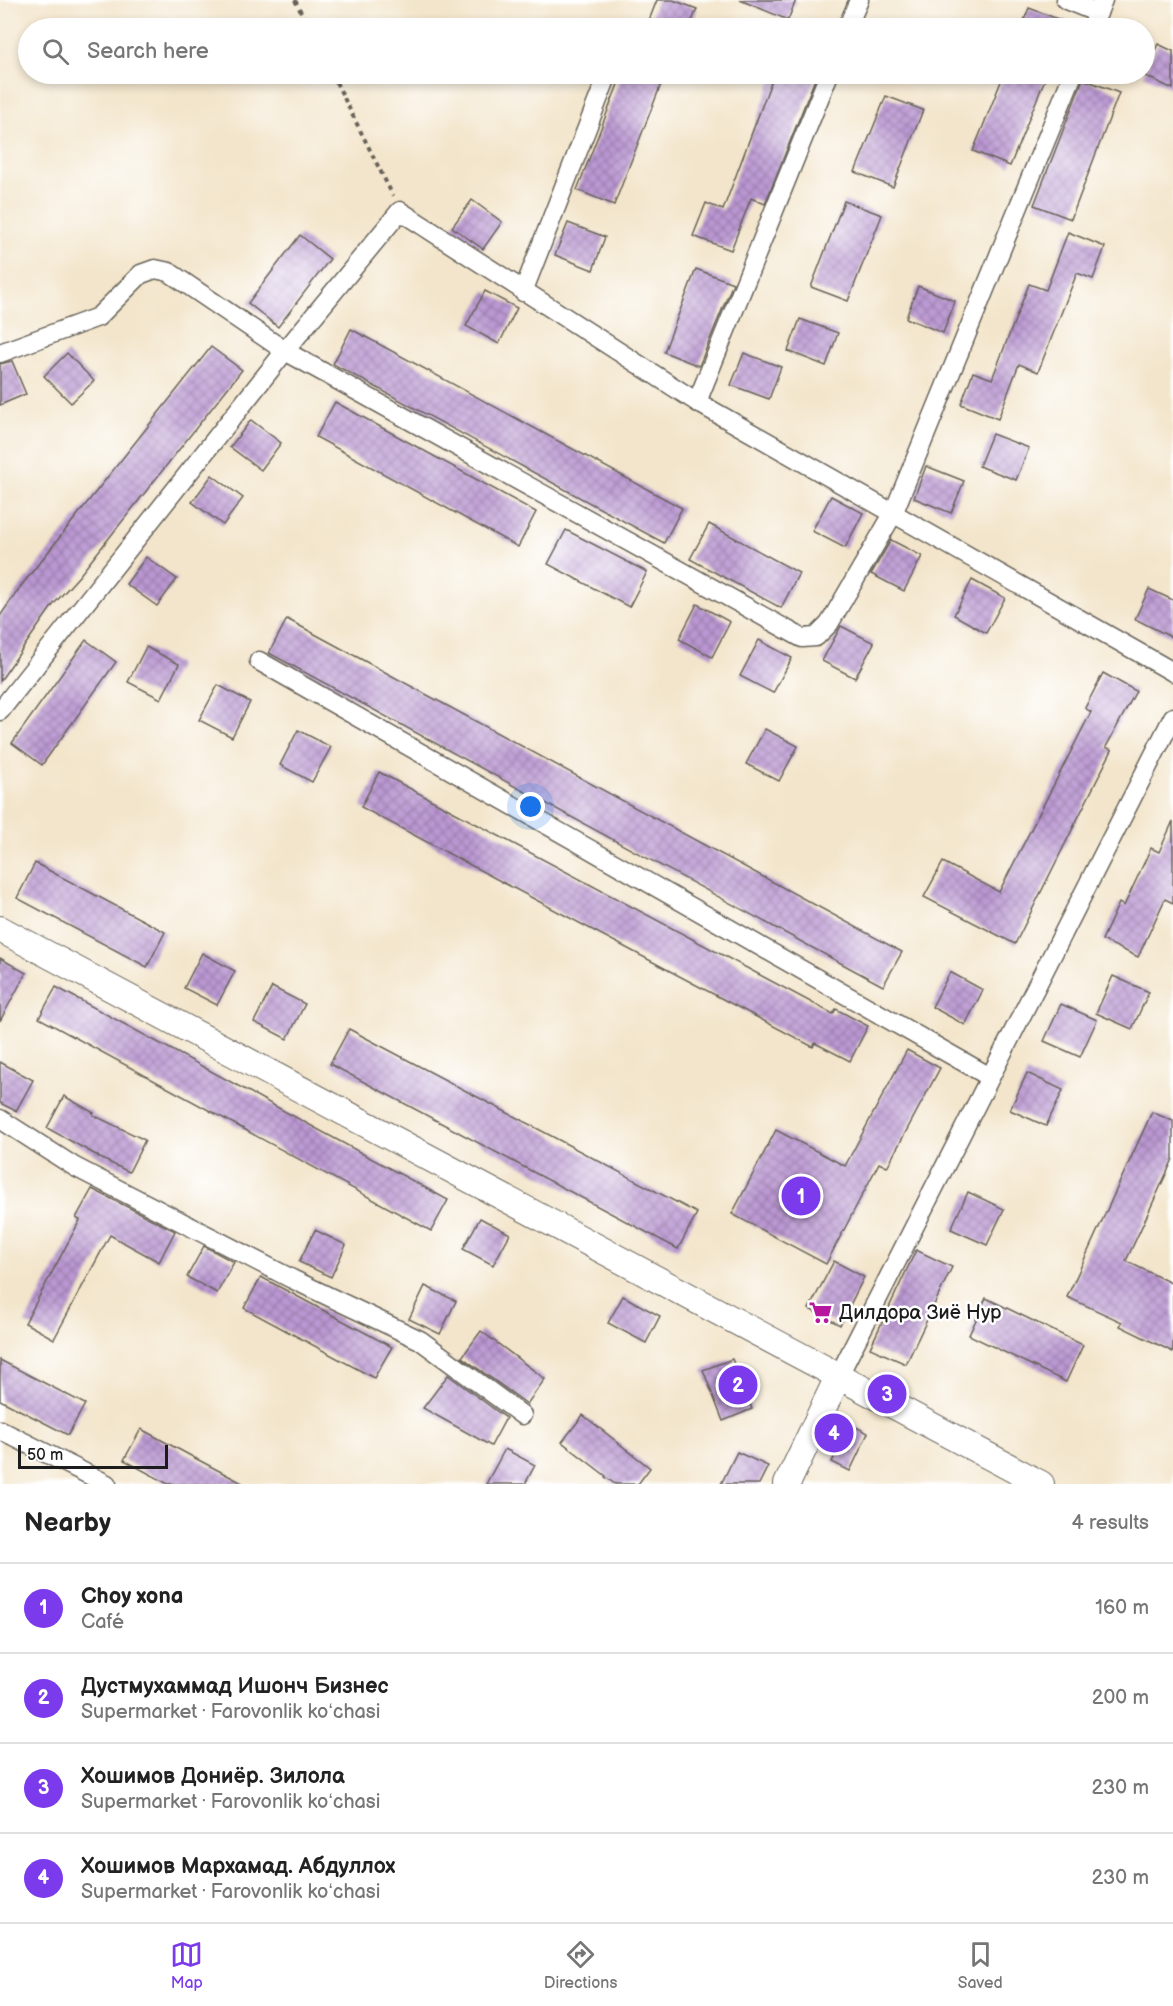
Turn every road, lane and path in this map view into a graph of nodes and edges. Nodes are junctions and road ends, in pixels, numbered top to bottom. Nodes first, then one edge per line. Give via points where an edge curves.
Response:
1 (295, 0) edge
2 (859, 0) edge
3 (1066, 0) edge
4 (1098, 14) edge
5 (304, 18) edge
6 (852, 18) edge
7 (337, 84) edge
8 (604, 84) edge
9 (825, 84) edge
10 (1069, 84) edge
11 (400, 211) junction
12 (523, 292) junction
13 (285, 351) junction
14 (0, 353) edge
15 (697, 402) junction
16 (893, 514) junction
17 (259, 661) dead end
18 (1173, 672) edge
19 (0, 711) edge
20 (1173, 717) edge
21 (0, 929) edge
22 (990, 1077) junction
23 (0, 1119) edge
24 (838, 1377) junction
25 (522, 1415) dead end
26 (0, 1430) edge
27 (107, 1484) edge
28 (787, 1484) edge
29 (1041, 1484) edge

1 - 5 path
2 - 6 street
3 - 4 street
7 - 11 path
8 - 12 street
9 - 15 street
10 - 16 street
11 - 12 street
11 - 13 street
12 - 15 street
13 - 14 street via 169,272 155,269 141,274 98,317
13 - 16 street via 802,638 816,637 829,624
13 - 19 street
15 - 16 street
16 - 18 street
17 - 22 street
20 - 22 street
21 - 24 street
22 - 24 street
23 - 25 street via 85,1172 420,1340
24 - 28 street
24 - 29 street
26 - 27 street

